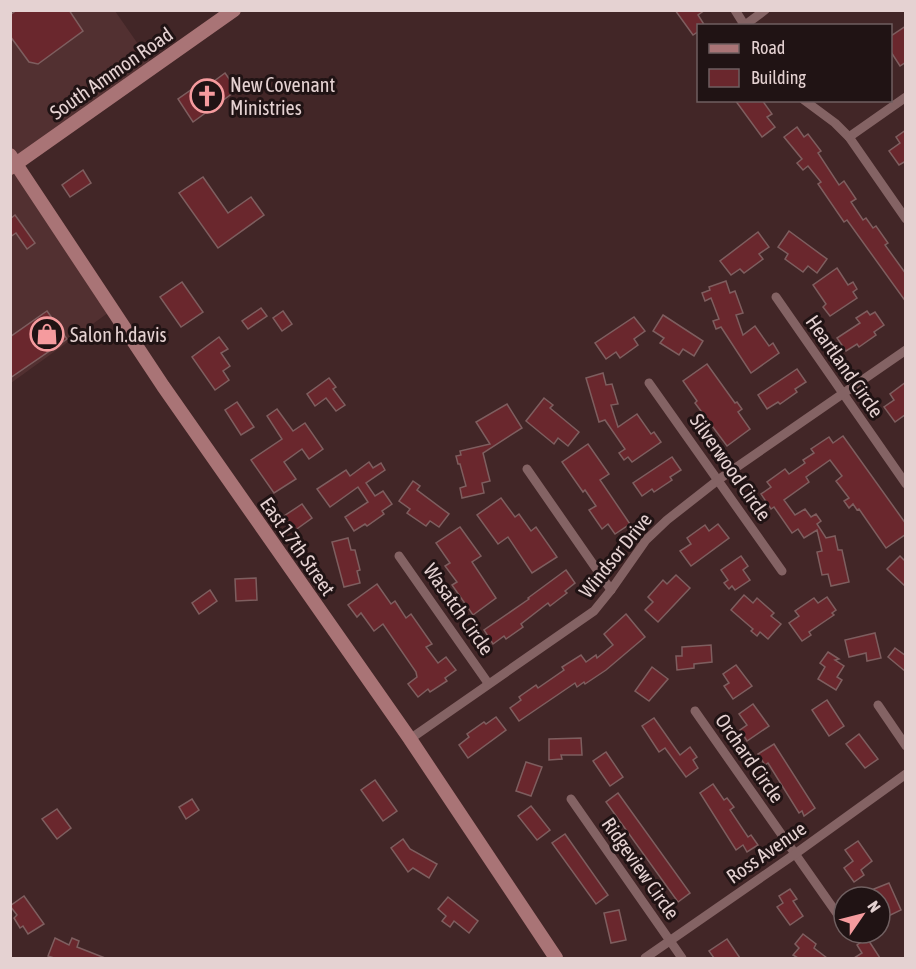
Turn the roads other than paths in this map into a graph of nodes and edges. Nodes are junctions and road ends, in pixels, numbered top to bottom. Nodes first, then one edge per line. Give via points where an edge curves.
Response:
1 (234, 10) edge
2 (735, 10) edge
3 (765, 10) edge
4 (744, 24) edge
5 (746, 24) edge
6 (906, 97) edge
7 (807, 102) edge
8 (849, 137) junction
9 (12, 162) edge
10 (906, 219) edge
11 (776, 297) dead end
12 (906, 350) edge
13 (649, 383) dead end
14 (843, 394) junction
15 (527, 469) dead end
16 (718, 480) junction
17 (906, 484) edge
18 (399, 556) dead end
19 (782, 571) dead end
20 (611, 590) junction
21 (488, 683) junction
22 (878, 705) dead end
23 (695, 711) dead end
24 (410, 739) junction
25 (906, 746) edge
26 (906, 774) edge
27 (571, 799) dead end
28 (795, 854) junction
29 (832, 906) edge
30 (669, 941) junction
31 (556, 958) edge
32 (645, 958) edge
33 (682, 958) edge

1 - 9 main road, South Ammon Road
2 - 4 street
3 - 5 street
6 - 8 street
7 - 8 street
8 - 10 street
9 - 24 main road, East 17th Street via 169,395
11 - 14 street, Heartland Circle
12 - 14 street, Windsor Drive
13 - 16 street, Silverwood Circle
14 - 16 street, Windsor Drive
14 - 17 street, Heartland Circle
15 - 20 street
16 - 19 street, Silverwood Circle
16 - 20 street, Windsor Drive via 646,540
18 - 21 street, Wasatch Circle
20 - 21 street, Windsor Drive via 594,610
21 - 24 street, Windsor Drive
22 - 25 street
23 - 28 street, Orchard Circle
24 - 31 main road, East 17th Street
26 - 28 street, Ross Avenue
27 - 30 street, Ridgeview Circle
28 - 29 street, Orchard Circle
28 - 30 street, Ross Avenue
30 - 32 street, Ross Avenue
30 - 33 street, Ridgeview Circle

